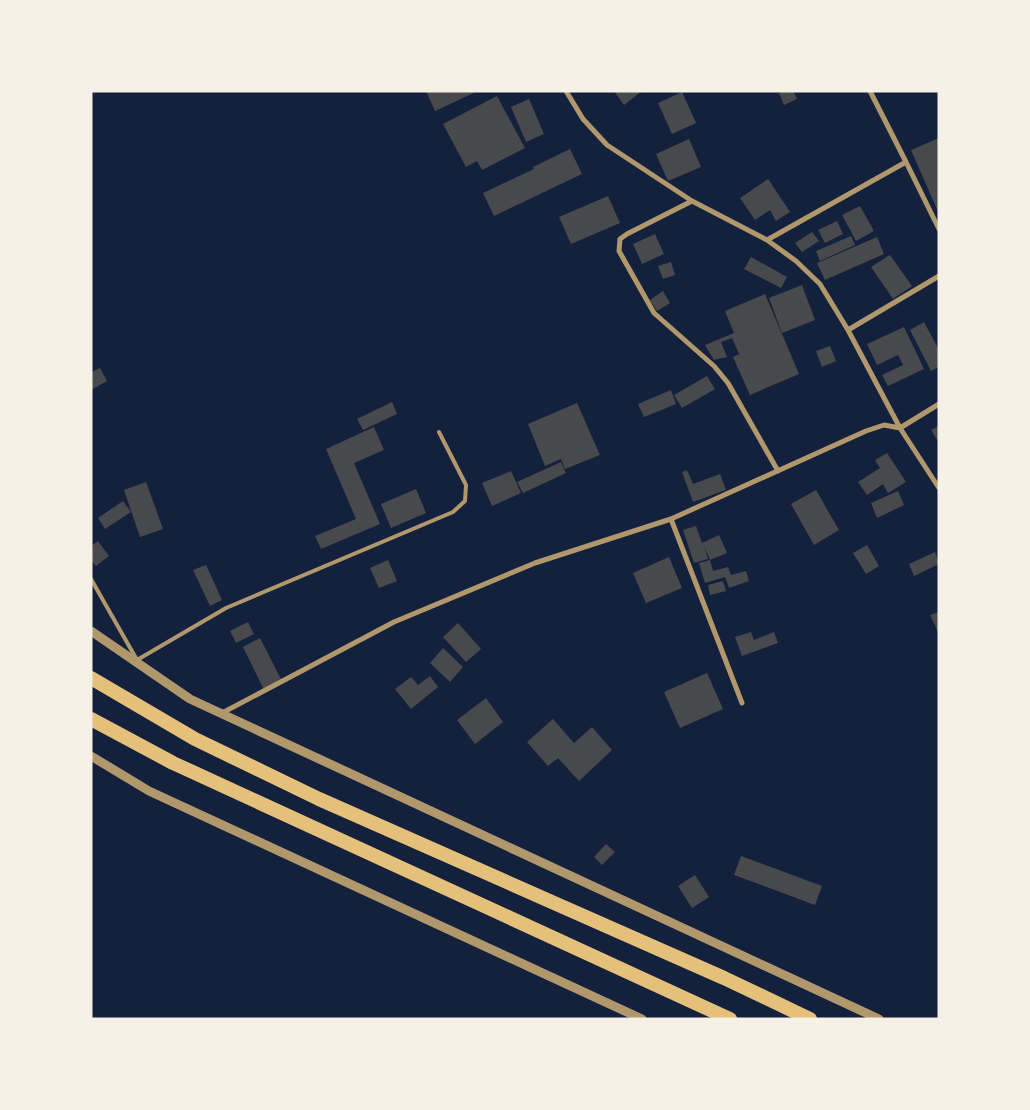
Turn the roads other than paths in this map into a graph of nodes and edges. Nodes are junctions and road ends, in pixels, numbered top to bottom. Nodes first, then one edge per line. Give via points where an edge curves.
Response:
1 (566, 91) edge
2 (870, 91) edge
3 (906, 162) junction
4 (692, 201) junction
5 (939, 229) edge
6 (767, 240) junction
7 (939, 276) edge
8 (848, 330) junction
9 (939, 404) edge
10 (900, 428) junction
11 (440, 432) dead end
12 (778, 471) junction
13 (939, 488) edge
14 (671, 519) junction
15 (91, 579) edge
16 (91, 631) edge
17 (91, 678) edge
18 (742, 703) dead end
19 (222, 714) junction
20 (91, 719) edge
21 (91, 756) edge
22 (642, 1019) edge
23 (730, 1019) edge
24 (810, 1019) edge
25 (879, 1019) edge

1 - 4 street via 583,119 607,145
2 - 3 street
3 - 5 street
3 - 6 street
4 - 6 street
4 - 12 street via 627,234 620,240 619,251 654,313 714,366 728,384
6 - 8 street via 820,284
7 - 8 street
8 - 10 street
9 - 10 street
10 - 12 street via 884,425 866,431
10 - 13 street
11 - 15 lane via 466,485 465,501 453,512 226,608 137,660
12 - 14 street
14 - 18 street
14 - 19 street via 535,563 394,622
16 - 19 street via 190,699
17 - 24 highway via 195,738 319,798
19 - 25 street
20 - 23 highway via 173,763
21 - 22 street via 149,791

